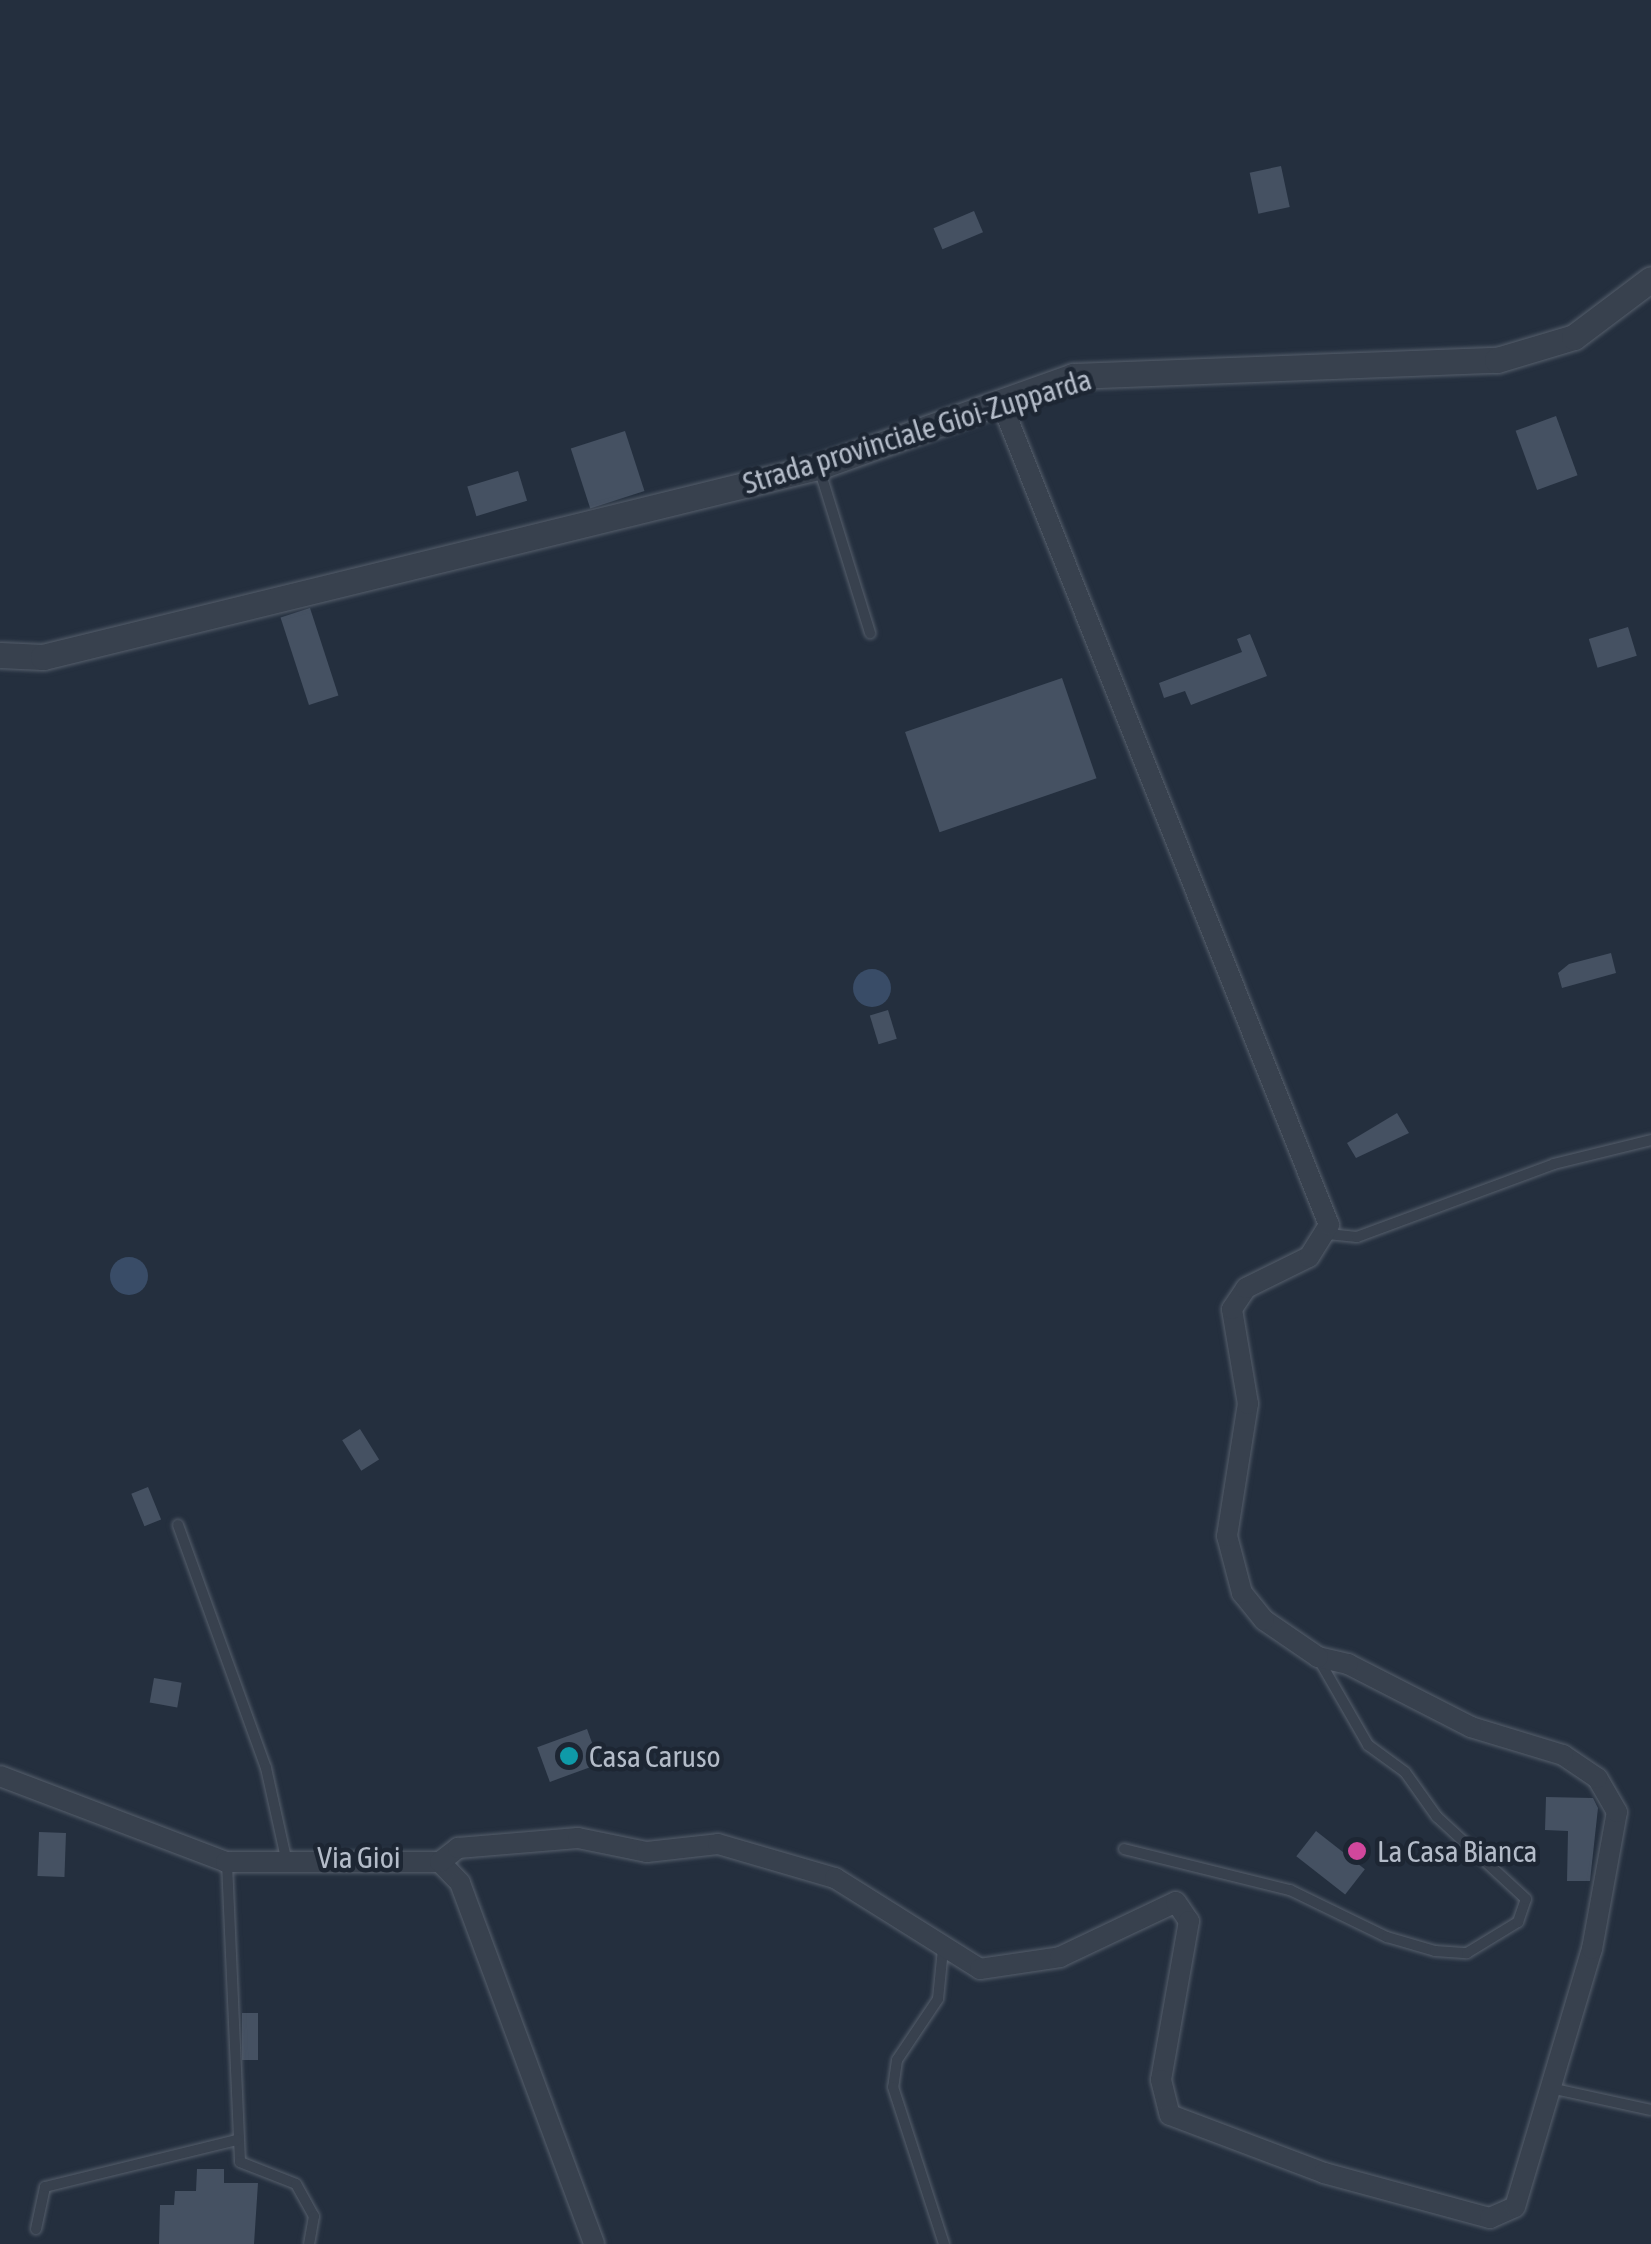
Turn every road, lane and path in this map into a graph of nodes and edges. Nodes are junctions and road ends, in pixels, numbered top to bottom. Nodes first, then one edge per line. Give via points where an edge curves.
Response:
1 (1651, 279) edge
2 (1001, 402) junction
3 (818, 467) junction
4 (870, 633) dead end
5 (0, 655) edge
6 (1651, 1140) edge
7 (1328, 1234) junction
8 (178, 1525) dead end
9 (1318, 1657) junction
10 (0, 1776) edge
11 (1124, 1849) dead end
12 (286, 1858) junction
13 (226, 1862) junction
14 (440, 1862) junction
15 (944, 1949) junction
16 (1549, 2088) junction
17 (1651, 2110) edge
18 (237, 2140) junction
19 (36, 2229) dead end
20 (309, 2244) edge
21 (594, 2244) edge
22 (944, 2244) edge

1 - 2 street, Strada provinciale Gioi-Zupparda via 1574,337 1497,360 1117,371 1073,376
2 - 3 street, Strada provinciale Gioi-Zupparda
2 - 7 street
3 - 4 lane
3 - 5 street, Strada provinciale Gioi-Zupparda via 58,653
6 - 7 lane via 1554,1164 1357,1237
7 - 9 street via 1309,1256 1246,1288 1230,1322 1248,1382 1226,1515 1236,1572 1251,1608
8 - 12 lane via 266,1768
9 - 11 lane via 1368,1745 1526,1899 1518,1922 1468,1953 1435,1951 1290,1890
9 - 16 street via 1348,1664 1472,1727 1563,1755 1610,1794 1616,1812 1611,1874
10 - 13 street, Via Gioi
12 - 13 street, Via Gioi
12 - 14 street, Via Gioi
13 - 18 lane
14 - 15 street via 458,1848 578,1838 647,1852 718,1844 836,1878 900,1913
14 - 21 street, Via Gioi via 460,1883
15 - 16 street via 980,1969 1018,1969 1084,1948 1176,1902 1189,1921 1160,2080 1170,2115 1324,2172 1490,2218 1515,2207
15 - 22 lane via 938,1999 897,2060 893,2087
16 - 17 lane
18 - 19 lane via 45,2187
18 - 20 lane via 240,2162 270,2170 304,2195 314,2216

